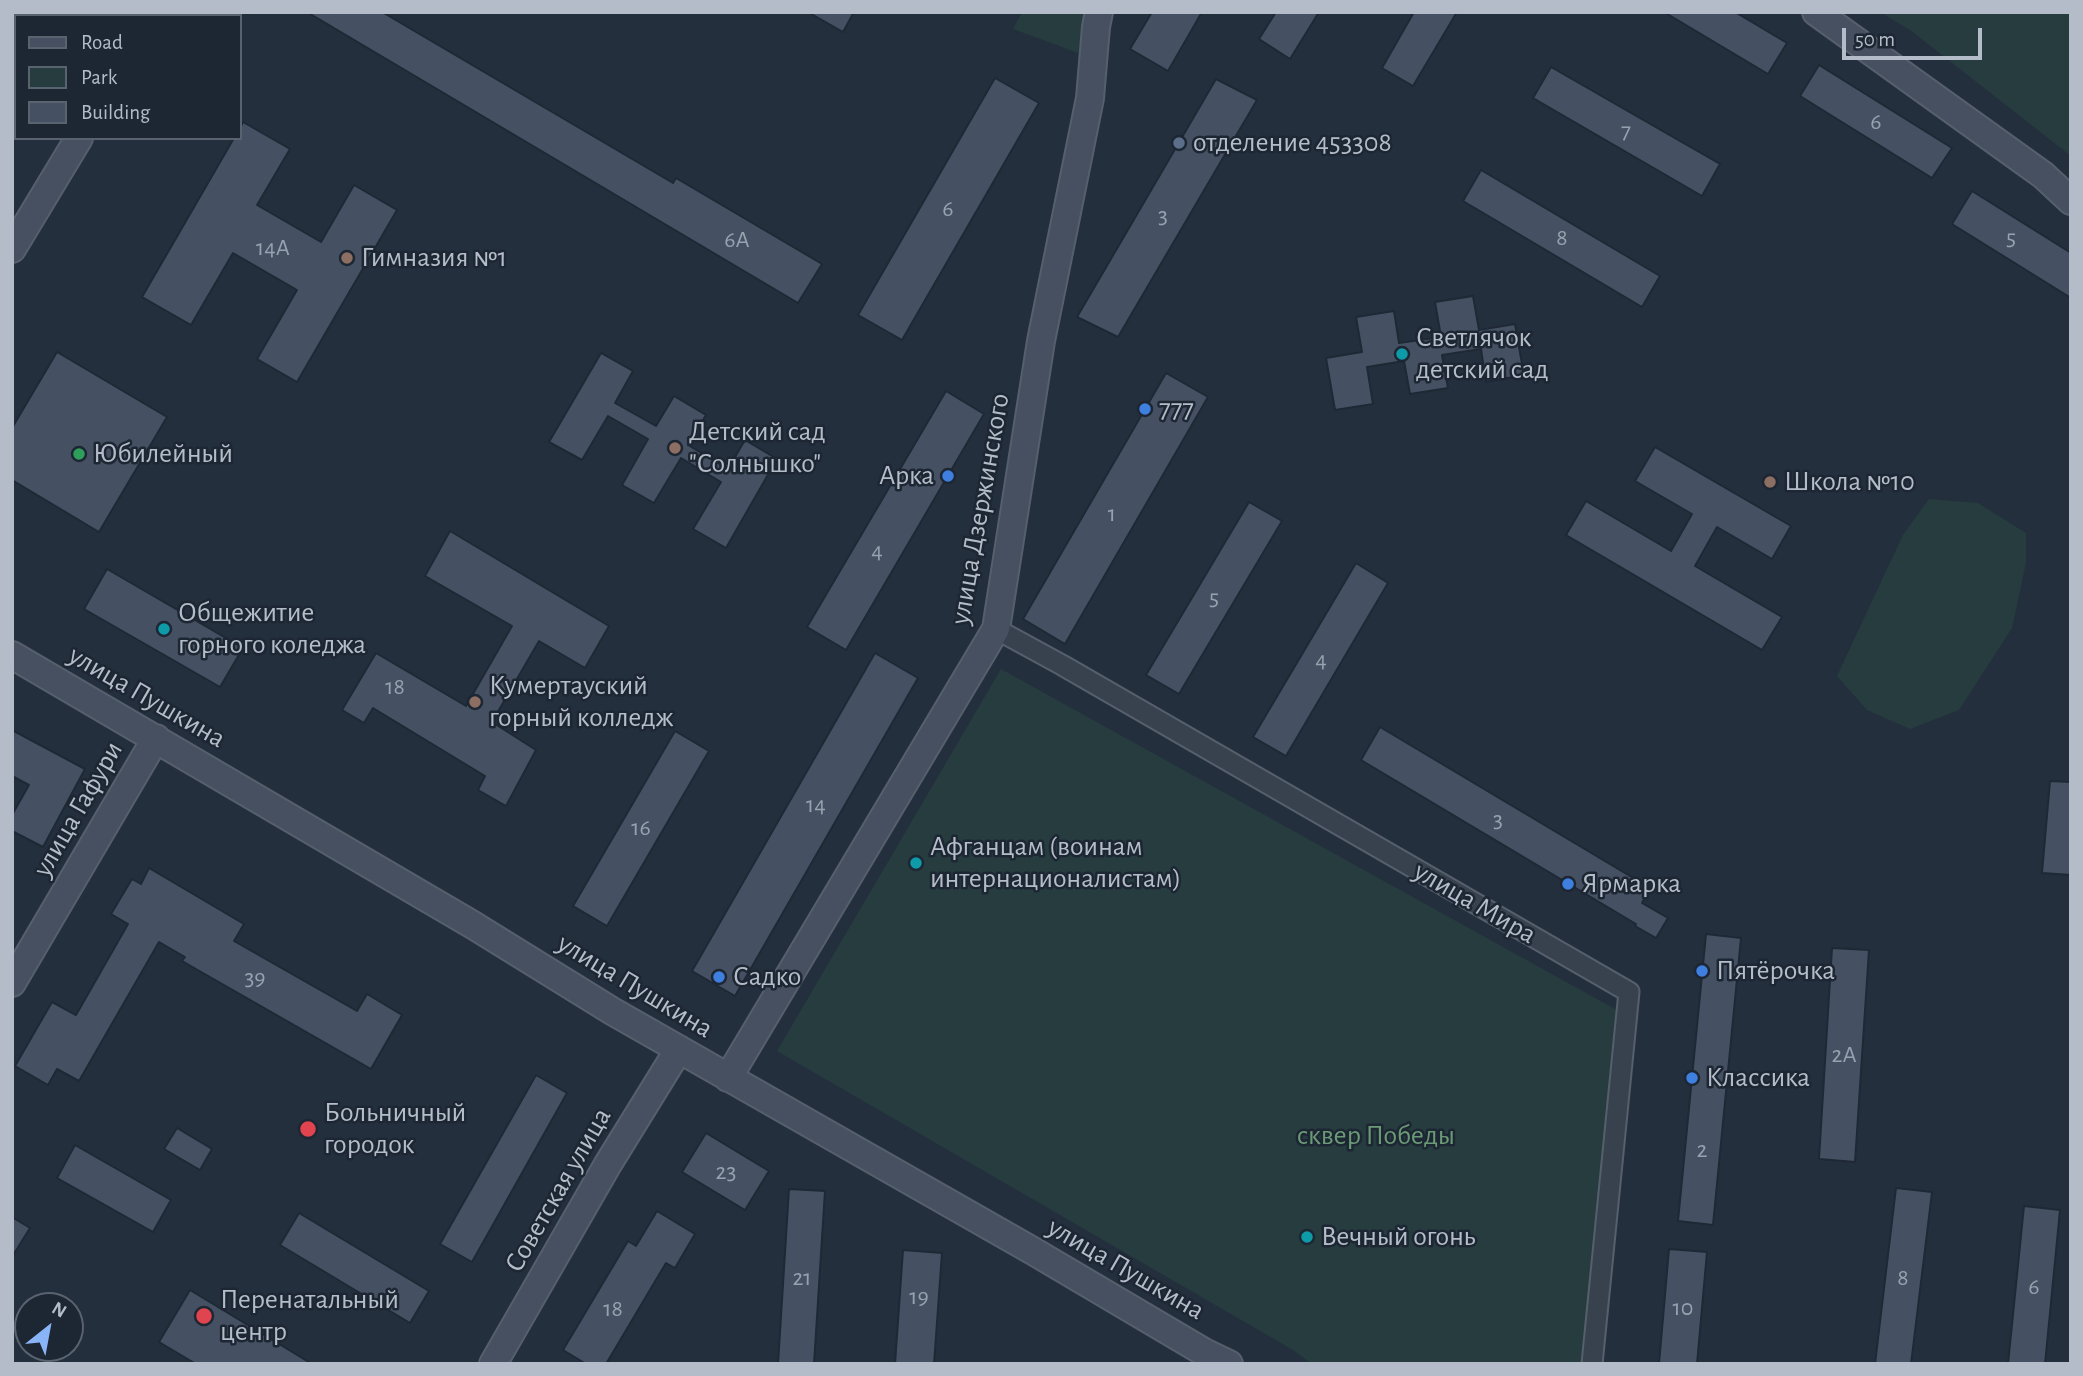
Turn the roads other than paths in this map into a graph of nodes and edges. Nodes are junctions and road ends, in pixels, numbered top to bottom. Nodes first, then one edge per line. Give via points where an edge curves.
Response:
1 (1099, 12) edge
2 (1816, 12) edge
3 (78, 140) edge
4 (2071, 201) edge
5 (12, 249) edge
6 (996, 629) junction
7 (12, 655) edge
8 (156, 738) junction
9 (12, 983) edge
10 (679, 1049) junction
11 (727, 1078) junction
12 (494, 1364) edge
13 (1229, 1364) edge
14 (1592, 1364) edge

1 - 6 street, улица Дзержинского via 1090,98 1041,341
2 - 4 street via 2043,175
3 - 5 street
6 - 11 street, улица Дзержинского
6 - 14 street, улица Мира via 1629,992
7 - 8 street, улица Пушкина
8 - 9 street, улица Гафури
8 - 10 street, улица Пушкина
10 - 11 street, улица Пушкина
10 - 12 street, Советская улица
11 - 13 street, улица Пушкина

